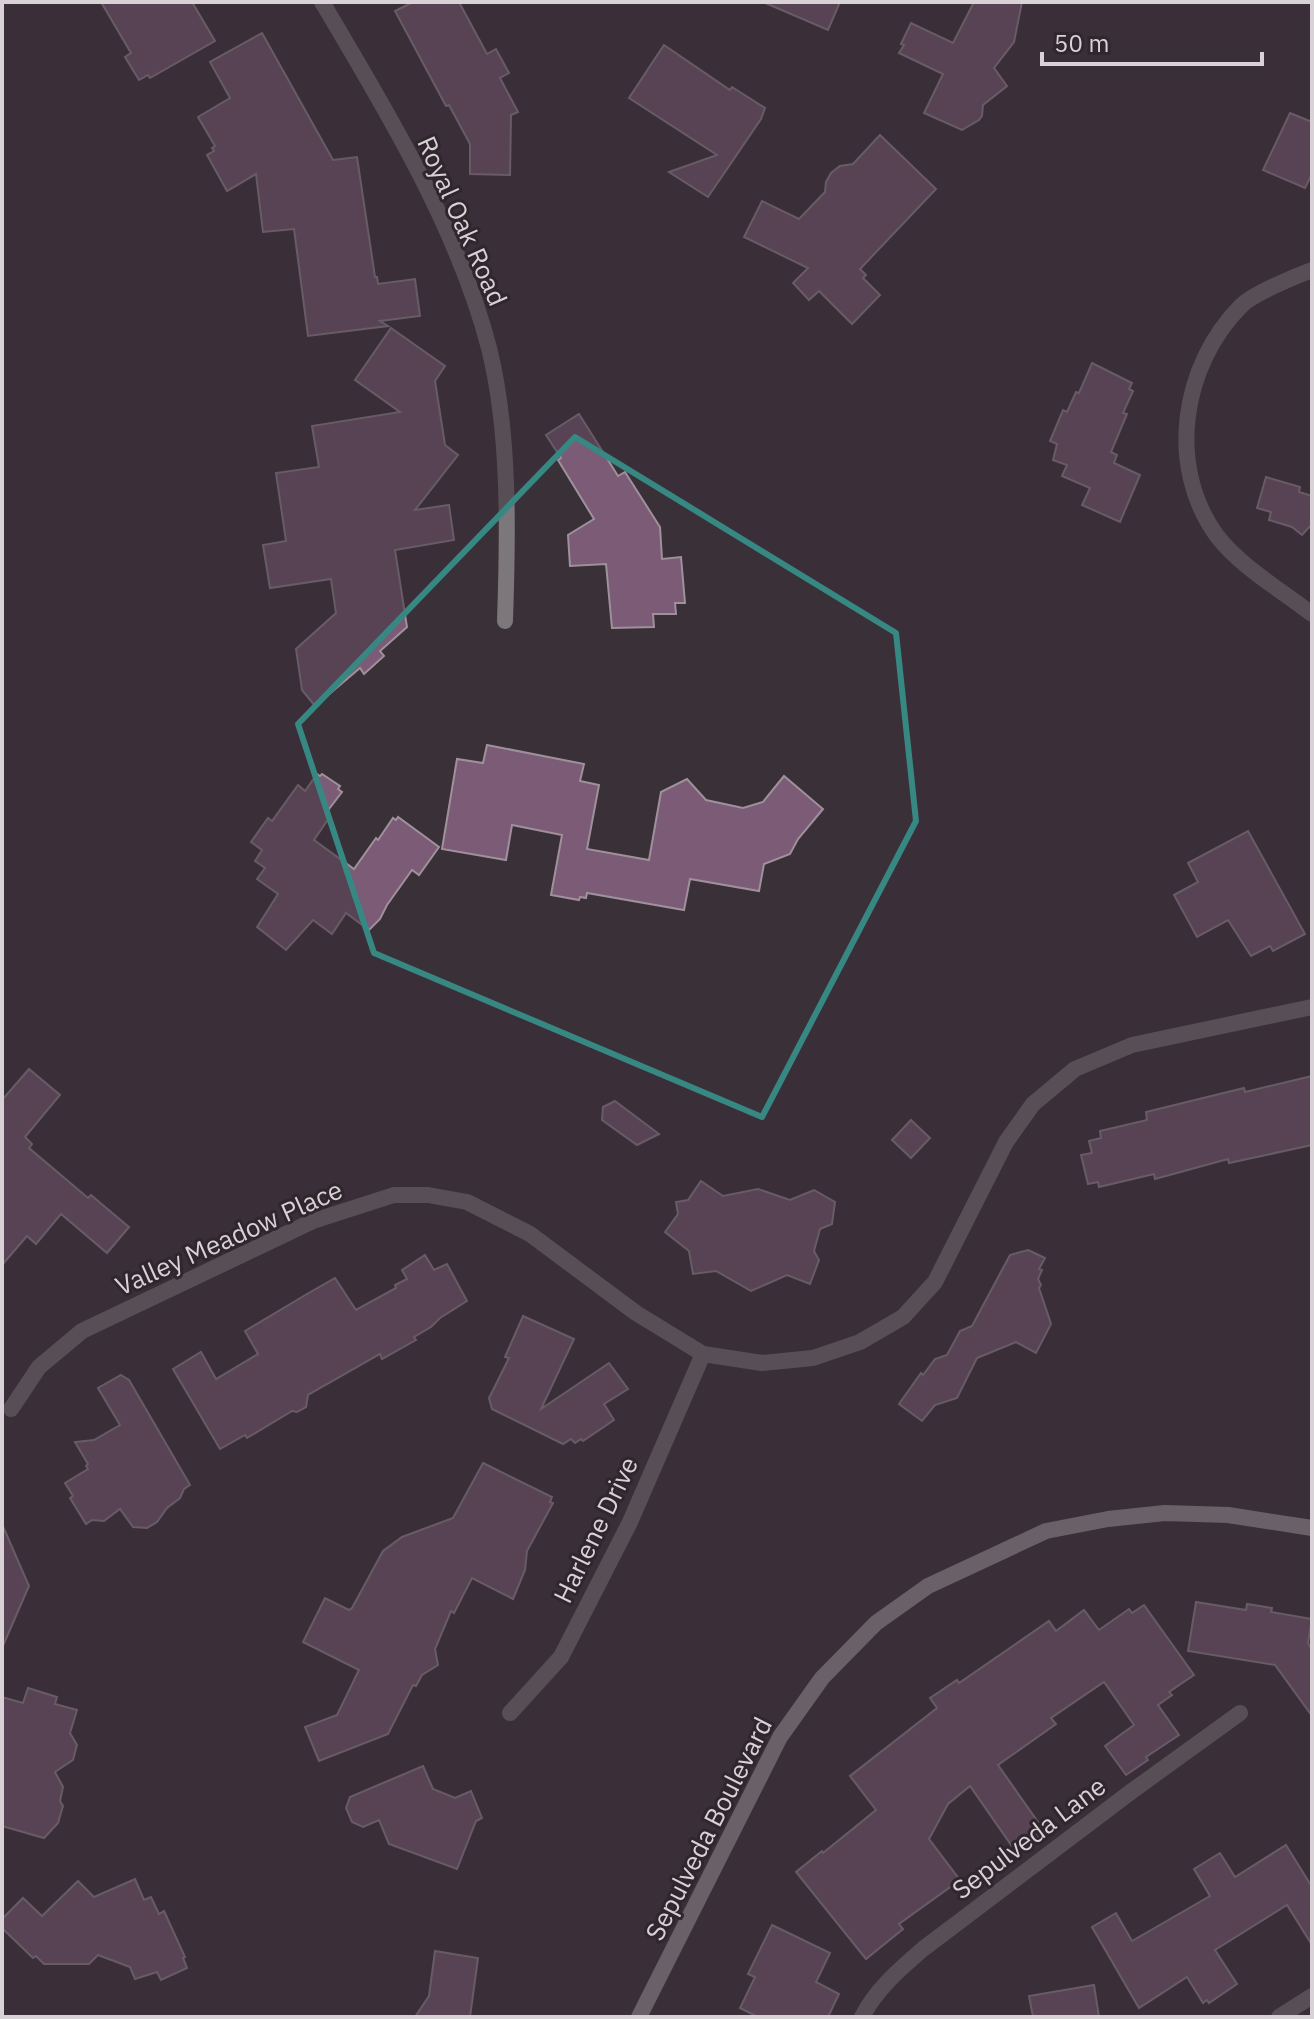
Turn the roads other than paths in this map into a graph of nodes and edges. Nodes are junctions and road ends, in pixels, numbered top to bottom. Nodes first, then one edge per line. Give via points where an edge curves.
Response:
1 (325, 3) edge
2 (1312, 270) edge
3 (1312, 614) edge
4 (505, 621) dead end
5 (1312, 1007) edge
6 (703, 1354) junction
7 (11, 1409) dead end
8 (1312, 1528) edge
9 (510, 1713) dead end
10 (1240, 1713) dead end
11 (1312, 1996) edge
12 (639, 2017) edge
13 (862, 2017) edge
14 (1279, 2017) edge

1 - 4 street, Royal Oak Road via 428,191 472,291 490,351 507,529
2 - 3 street via 1244,303 1216,335 1200,363 1186,417 1187,460 1200,505 1218,536
5 - 6 street, Valley Meadow Place via 1132,1045 1075,1069 1033,1104 1006,1142 935,1282 903,1317 860,1342 813,1358 762,1363
6 - 7 street, Valley Meadow Place via 636,1313 530,1234 480,1208 428,1195 394,1195 313,1221 82,1331 39,1367
6 - 9 street, Harlene Drive via 630,1522 561,1657
8 - 12 main road, Sepulveda Boulevard via 1228,1515 1165,1513 1046,1531 928,1586 876,1623 822,1678 780,1737
10 - 13 street, Sepulveda Lane via 923,1949 895,1973
11 - 14 street

